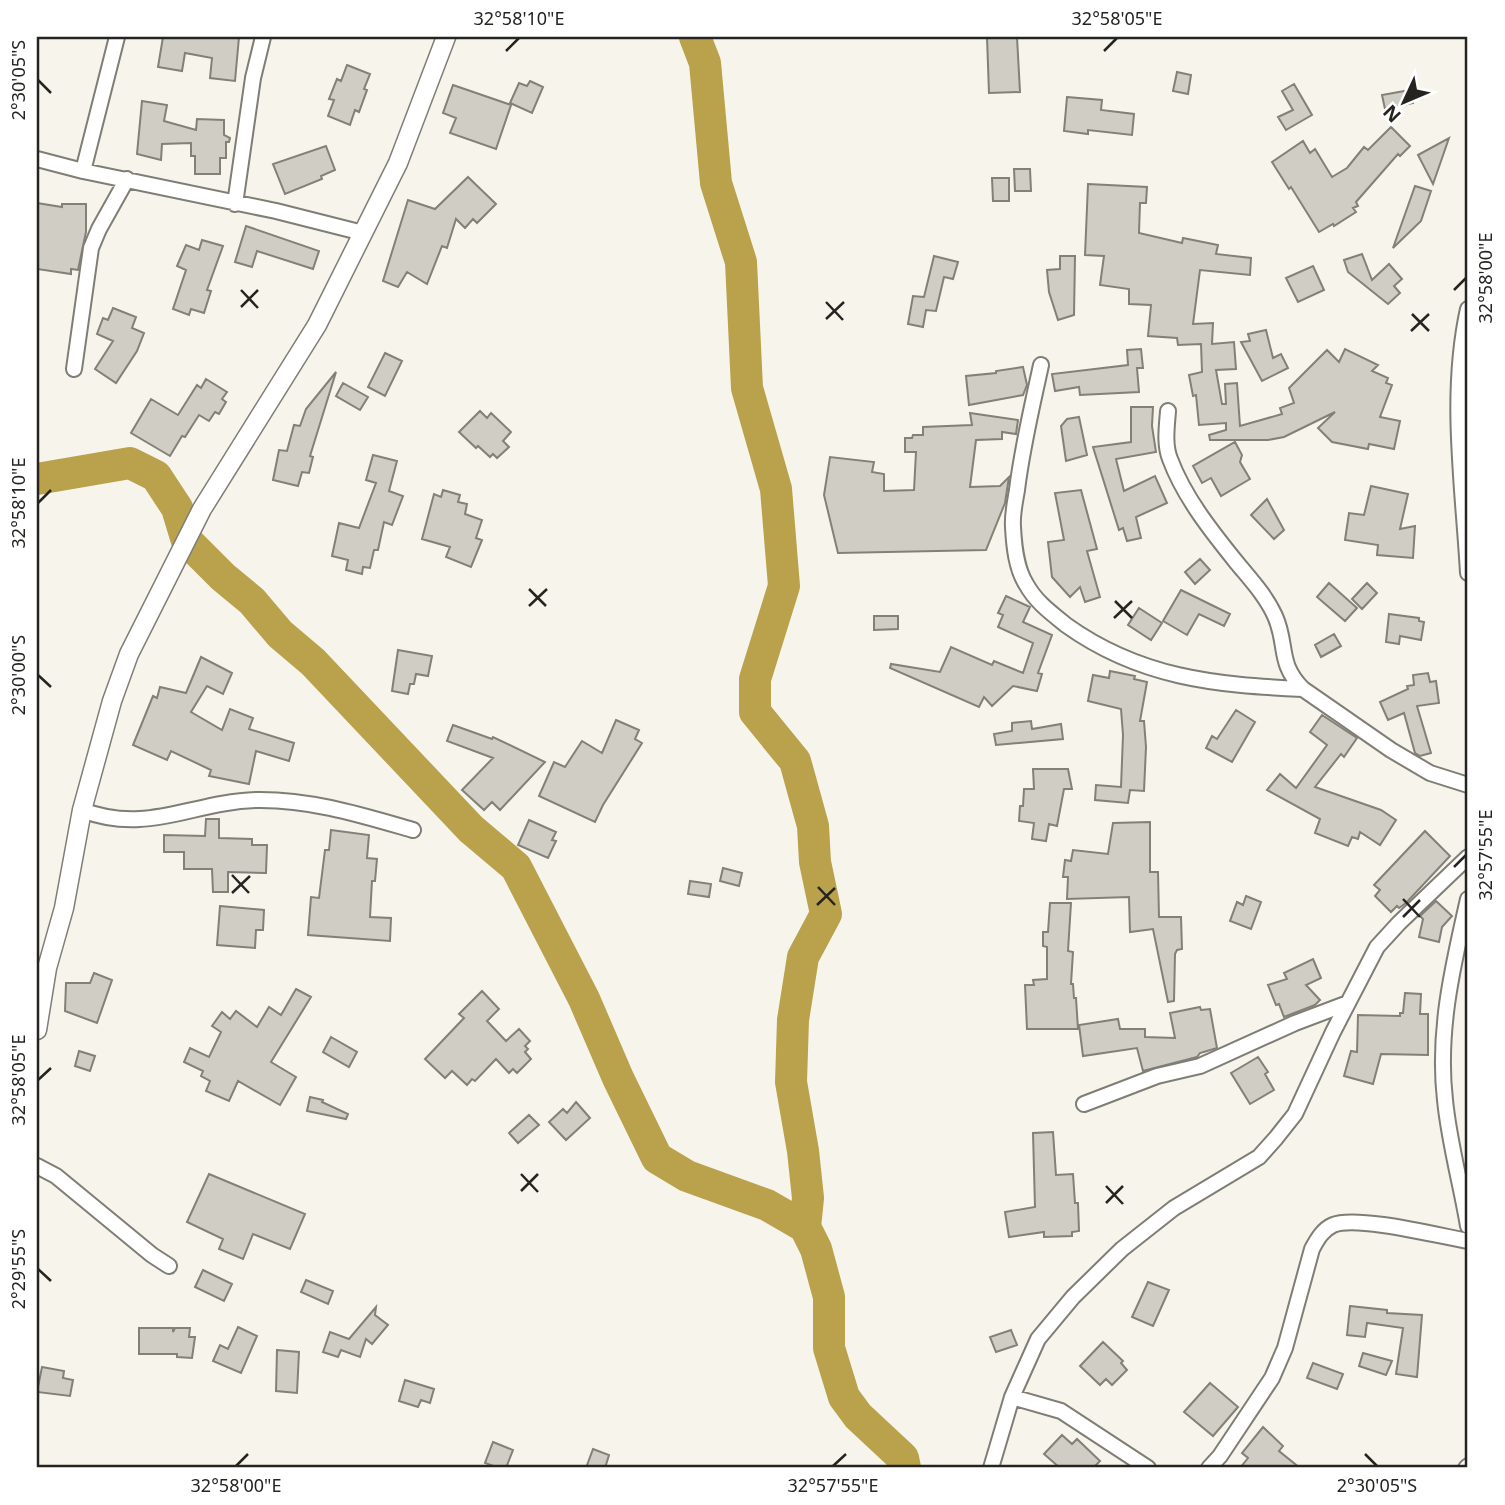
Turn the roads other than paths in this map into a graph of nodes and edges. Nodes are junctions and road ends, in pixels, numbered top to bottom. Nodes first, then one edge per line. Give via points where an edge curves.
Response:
1 (117, 37) edge
2 (263, 37) edge
3 (441, 40) edge
4 (37, 159) edge
5 (83, 171) junction
6 (127, 179) junction
7 (235, 204) junction
8 (363, 233) junction
9 (1468, 309) edge
10 (1041, 365) dead end
11 (74, 369) dead end
12 (1168, 411) dead end
13 (1468, 573) edge
14 (1303, 690) junction
15 (1468, 786) edge
16 (82, 810) junction
17 (413, 830) dead end
18 (1468, 858) edge
19 (1468, 898) edge
20 (42, 967) edge
21 (1349, 1003) junction
22 (37, 1030) edge
23 (1084, 1104) dead end
24 (37, 1166) edge
25 (1468, 1226) edge
26 (1468, 1241) edge
27 (169, 1266) dead end
28 (1012, 1397) junction
29 (991, 1468) edge
30 (1148, 1468) edge
31 (1209, 1468) edge

1 - 5 street
2 - 7 street
3 - 8 street via 398,163
4 - 5 street
5 - 6 street
6 - 7 street
6 - 11 street via 91,248
7 - 8 street
8 - 16 street via 317,325 202,509 129,654
9 - 13 street via 1457,391
10 - 14 street via 1022,449 1012,524 1017,562 1038,604 1088,641 1124,659 1188,679
12 - 14 street via 1169,457 1185,491 1263,594 1280,630 1292,678
14 - 15 street via 1430,773
16 - 17 street via 105,819 133,821 253,800 287,801 345,810
16 - 20 street via 64,908
18 - 21 street via 1377,947
19 - 25 street via 1447,995 1443,1054 1445,1100
20 - 22 street
21 - 23 street via 1200,1066 1157,1076
21 - 28 street via 1295,1114 1276,1138 1259,1157 1174,1208 1122,1249 1073,1297 1038,1339
24 - 27 street via 56,1175
26 - 31 street via 1359,1222 1333,1225 1319,1235 1272,1378
28 - 29 street
28 - 30 street via 1061,1411

